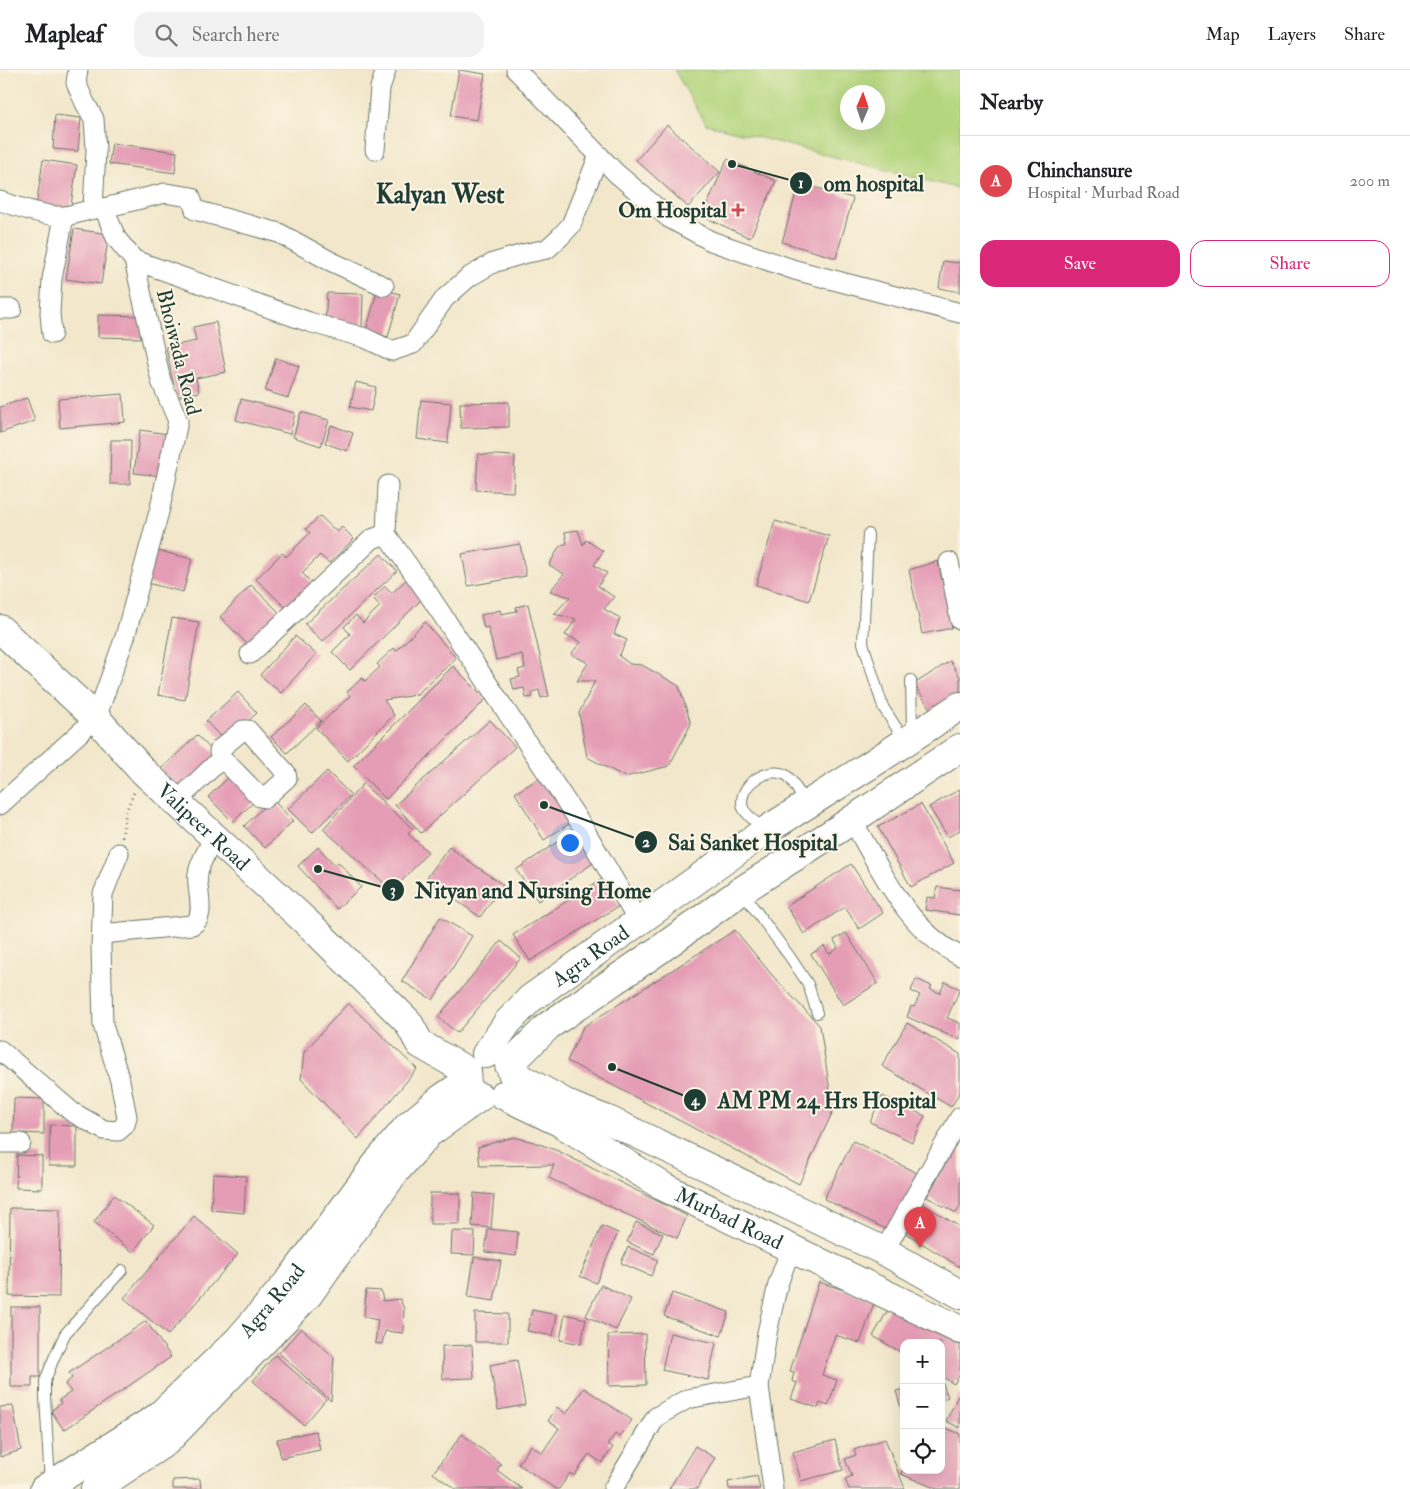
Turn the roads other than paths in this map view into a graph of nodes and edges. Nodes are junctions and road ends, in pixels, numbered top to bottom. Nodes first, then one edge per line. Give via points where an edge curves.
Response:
1 (78, 70) edge
2 (386, 70) edge
3 (516, 70) edge
4 (375, 150) dead end
5 (598, 155) junction
6 (0, 201) edge
7 (99, 208) junction
8 (64, 216) junction
9 (134, 260) junction
10 (384, 286) dead end
11 (960, 313) edge
12 (52, 334) dead end
13 (388, 485) dead end
14 (386, 534) junction
15 (868, 534) dead end
16 (949, 562) dead end
17 (960, 620) edge
18 (0, 629) edge
19 (250, 654) dead end
20 (911, 680) dead end
21 (960, 706) edge
22 (96, 718) junction
23 (910, 739) junction
24 (960, 748) edge
25 (222, 758) dead end
26 (176, 802) junction
27 (0, 805) edge
28 (806, 805) junction
29 (852, 820) junction
30 (765, 831) junction
31 (214, 837) junction
32 (119, 853) road end
33 (741, 891) junction
34 (638, 921) junction
35 (102, 934) junction
36 (960, 956) edge
37 (817, 1013) dead end
38 (0, 1050) edge
39 (488, 1074) junction
40 (960, 1117) edge
41 (21, 1143) dead end
42 (0, 1144) edge
43 (791, 1248) junction
44 (884, 1251) junction
45 (122, 1270) dead end
46 (960, 1294) edge
47 (958, 1323) edge
48 (759, 1386) junction
49 (82, 1464) junction
50 (47, 1487) edge
51 (95, 1489) edge
52 (613, 1489) edge
53 (773, 1489) edge

1 - 7 street, Bhoiwada Road via 76,83 94,118
2 - 4 street via 380,88
3 - 5 street
5 - 9 street via 571,225 560,237 547,249 494,263 469,277 445,298 413,344 392,351 365,338 309,322
5 - 11 street via 669,218 711,241 795,270
6 - 8 street
7 - 8 street
7 - 9 street, Bhoiwada Road via 116,238
7 - 10 street via 165,193 192,197 195,210 279,233
8 - 12 street via 52,279
9 - 22 street, Bhoiwada Road via 161,381 178,421 160,508 125,637
13 - 14 street
14 - 19 street via 372,539
14 - 34 street via 583,827
15 - 23 lane via 863,643 882,707 898,732
16 - 17 street
18 - 22 main road, Valipeer Road
20 - 23 lane
21 - 23 main road, Agra Road
22 - 26 main road, Valipeer Road via 143,771
22 - 27 street
23 - 28 main road, Agra Road
24 - 29 main road, Agra Road
25 - 26 street
26 - 31 main road, Valipeer Road
28 - 30 main road, Agra Road
28 - 30 lane via 788,776 777,772 759,776 742,797 743,809
29 - 33 main road, Agra Road
29 - 36 street via 899,901 940,943
30 - 34 main road, Agra Road
31 - 35 street via 198,873 200,902 197,923
31 - 39 main road, Valipeer Road via 408,1022 420,1044
32 - 35 street via 103,894
33 - 37 lane via 808,984
33 - 39 main road, Agra Road via 548,1026
34 - 39 main road, Agra Road via 530,999 508,1022
35 - 38 street via 103,1025 120,1081 127,1117 125,1125 118,1131 104,1130 72,1112
39 - 43 main road, Murbad Road via 664,1188
39 - 44 main road, Murbad Road via 608,1120
39 - 49 main road, Agra Road via 442,1098 408,1126 380,1158 290,1280 232,1345 158,1418
39 - 51 main road, Agra Road via 394,1173 309,1294 167,1442
40 - 44 street
41 - 42 street
43 - 47 main road, Murbad Road
43 - 48 street via 778,1284
44 - 46 main road, Murbad Road
45 - 50 lane via 66,1334 45,1380
48 - 52 street via 687,1398 656,1417
48 - 53 street
49 - 50 main road, Agra Road
49 - 51 street

